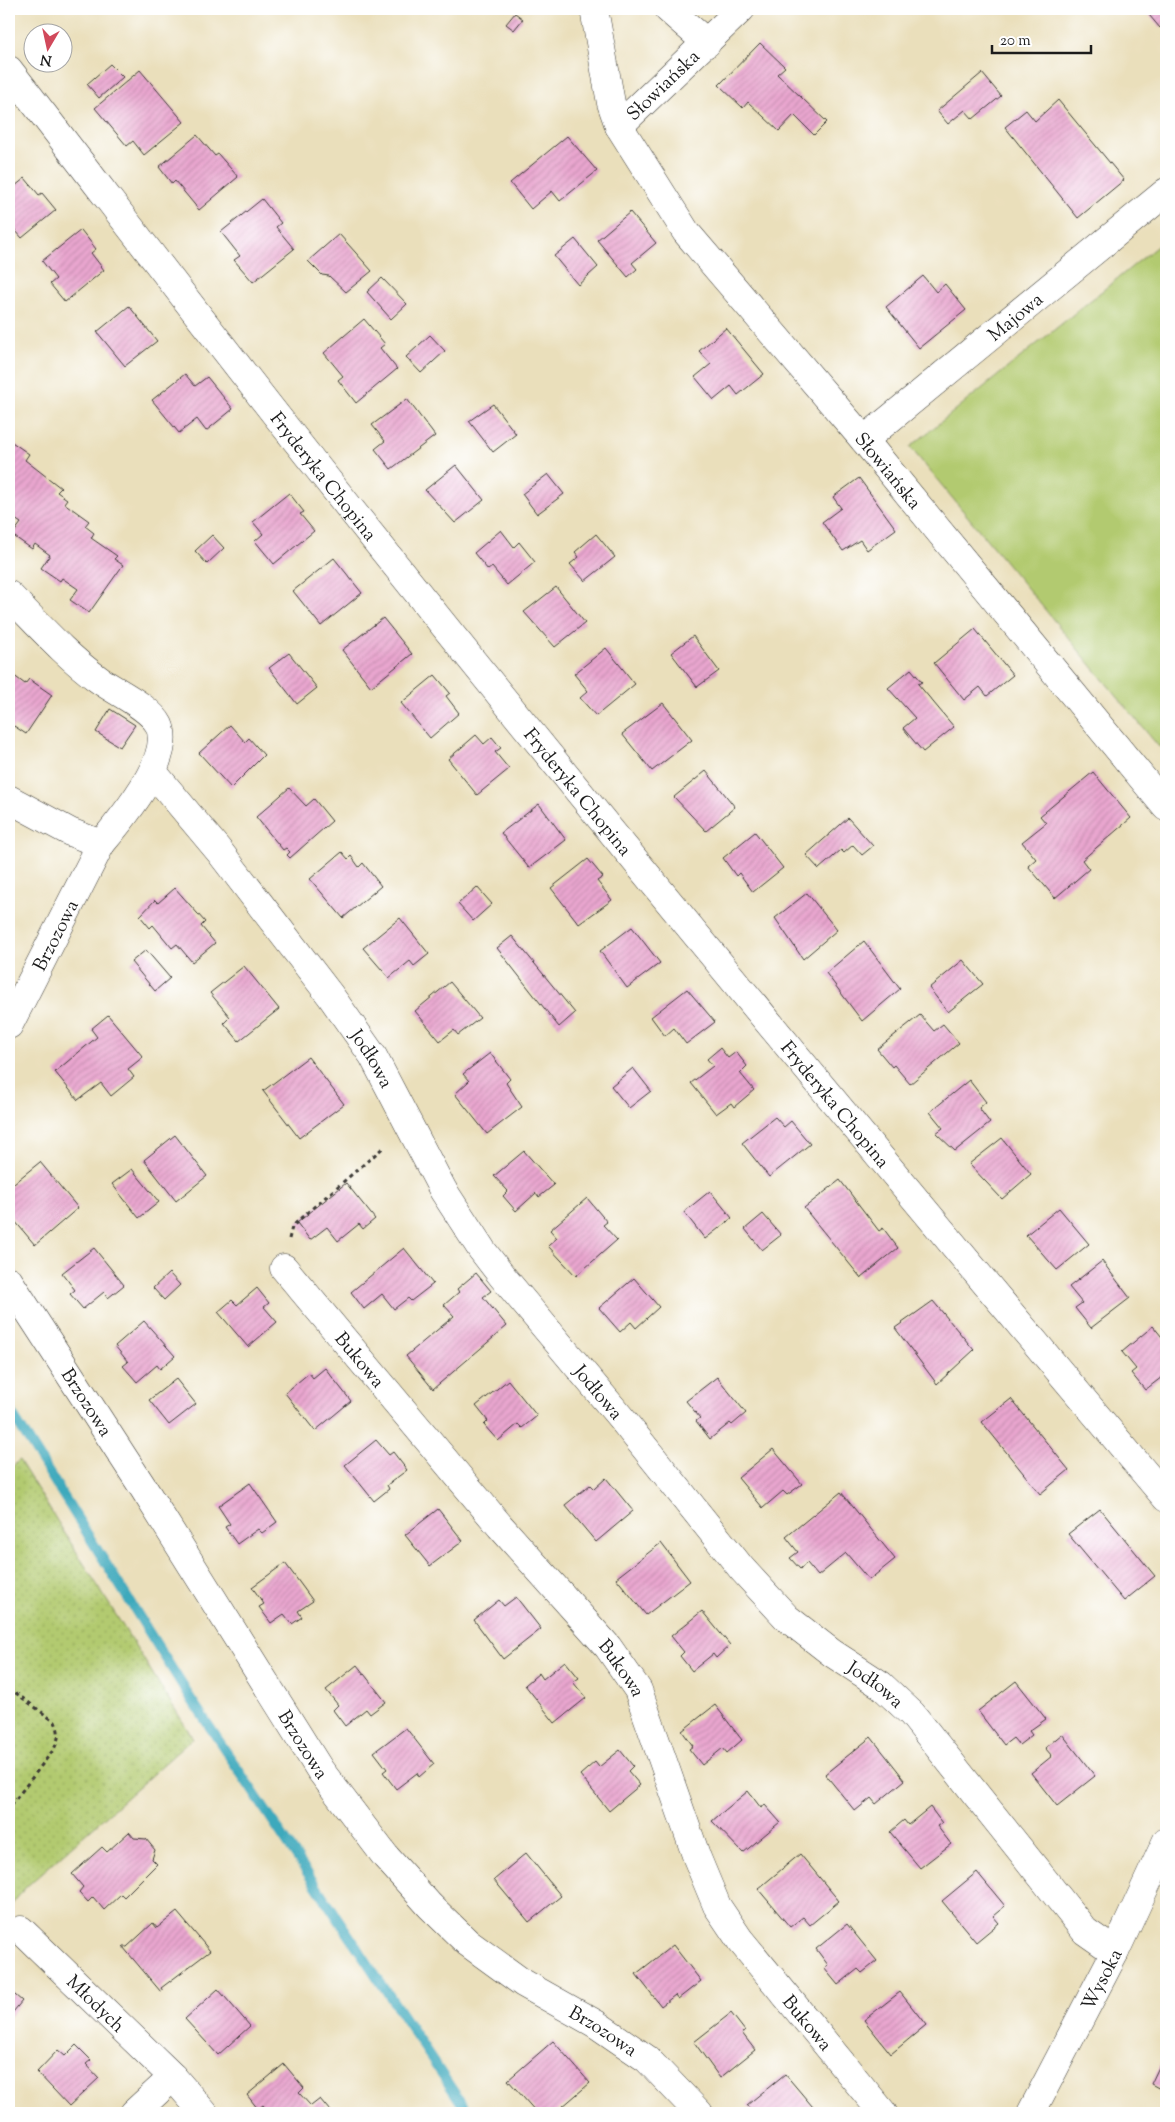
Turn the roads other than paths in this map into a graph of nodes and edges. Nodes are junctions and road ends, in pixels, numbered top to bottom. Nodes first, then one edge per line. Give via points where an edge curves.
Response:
1 (594, 9) edge
2 (668, 9) edge
3 (741, 9) edge
4 (707, 43) junction
5 (9, 70) edge
6 (618, 126) junction
7 (1166, 192) edge
8 (864, 440) junction
9 (9, 595) edge
10 (153, 772) junction
11 (9, 799) edge
12 (1166, 808) edge
13 (101, 844) junction
14 (9, 1025) edge
15 (284, 1268) road end
16 (9, 1282) edge
17 (1166, 1498) edge
18 (1166, 1842) edge
19 (21, 1930) dead end
20 (1115, 1952) junction
21 (172, 2076) junction
22 (134, 2113) edge
23 (204, 2113) edge
24 (699, 2113) edge
25 (882, 2113) edge
26 (1031, 2113) edge

1 - 6 street, Słowiańska
2 - 4 street, Słowiańska
3 - 4 street, Słowiańska
4 - 6 street, Słowiańska
5 - 17 street, Fryderyka Chopina via 319,470 617,839 863,1139
6 - 8 street, Słowiańska via 686,232
7 - 8 street, Majowa
8 - 12 street, Słowiańska
9 - 10 street via 97,679 147,712 159,725 158,760
10 - 13 street, Brzozowa
10 - 20 street, Jodłowa via 219,851 374,1056 443,1190 482,1250 742,1568 787,1618 881,1685 912,1714 1085,1931
11 - 13 street via 70,832
13 - 14 street, Brzozowa
15 - 25 street, Bukowa via 500,1526 608,1647 638,1690 717,1906 740,1940
16 - 24 street, Brzozowa via 144,1489 320,1770 386,1857 468,1943 523,1983 596,2024 647,2059
18 - 20 street, Wysoka
19 - 21 street, Młodych
20 - 26 street, Wysoka
21 - 22 street
21 - 23 street, Młodych

